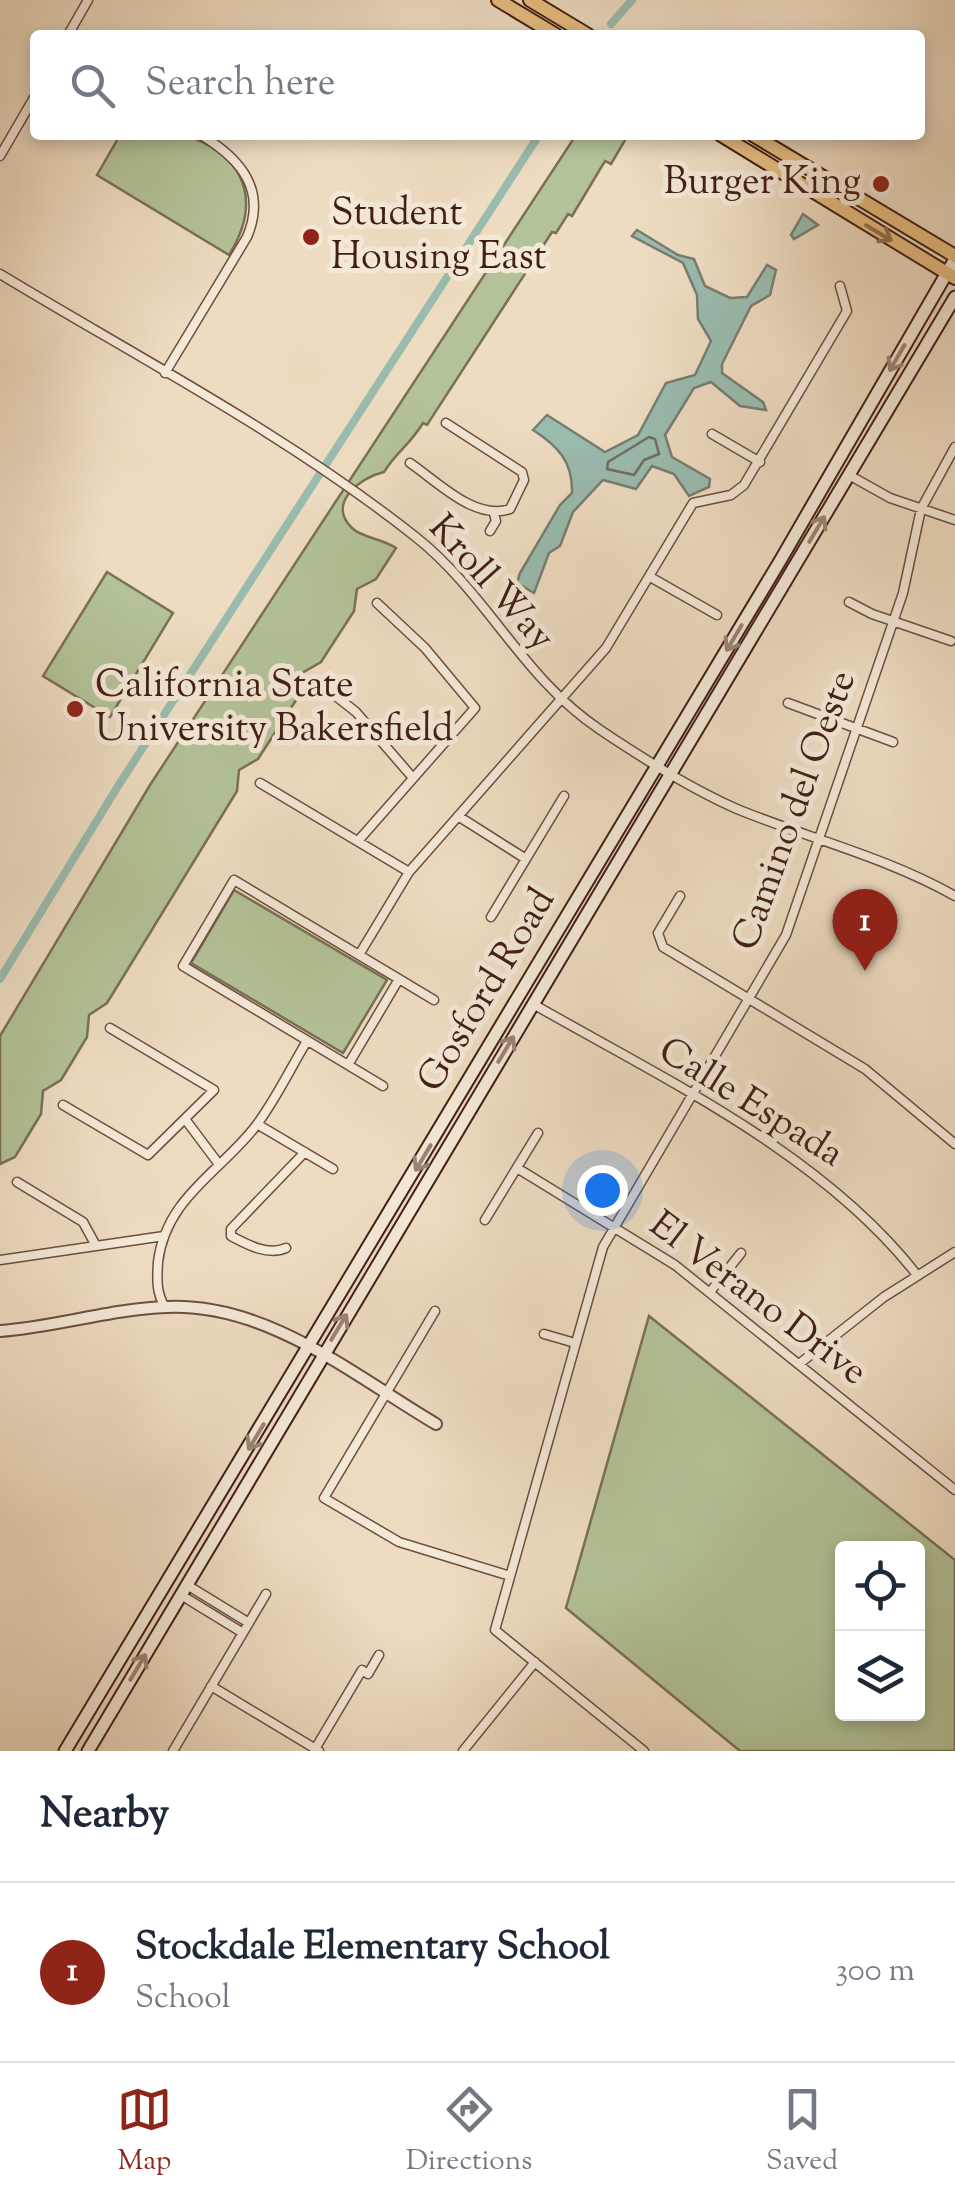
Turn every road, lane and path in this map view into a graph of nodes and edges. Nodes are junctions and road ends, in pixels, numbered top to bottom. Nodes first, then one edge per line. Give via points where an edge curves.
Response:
1 (88, 0) edge
2 (498, 0) edge
3 (513, 0) edge
4 (530, 0) edge
5 (572, 25) junction
6 (71, 30) edge
7 (548, 30) edge
8 (580, 30) edge
9 (30, 105) edge
10 (210, 140) edge
11 (729, 140) edge
12 (761, 140) edge
13 (0, 156) edge
14 (955, 257) edge
15 (0, 274) edge
16 (951, 276) edge
17 (840, 286) dead end
18 (955, 298) edge
19 (165, 374) junction
20 (446, 423) dead end
21 (712, 434) dead end
22 (955, 447) edge
23 (760, 462) junction
24 (410, 464) dead end
25 (850, 475) junction
26 (921, 509) junction
27 (494, 514) junction
28 (955, 520) edge
29 (490, 531) dead end
30 (652, 578) junction
31 (849, 602) dead end
32 (377, 603) dead end
33 (717, 615) dead end
34 (894, 622) junction
35 (950, 641) dead end
36 (323, 686) dead end
37 (561, 700) junction
38 (788, 704) dead end
39 (857, 730) junction
40 (893, 742) dead end
41 (658, 765) junction
42 (672, 773) junction
43 (413, 778) junction
44 (260, 783) dead end
45 (564, 796) dead end
46 (458, 816) junction
47 (821, 838) junction
48 (358, 841) junction
49 (526, 858) junction
50 (409, 872) junction
51 (680, 896) dead end
52 (955, 896) edge
53 (491, 917) dead end
54 (359, 955) junction
55 (399, 979) junction
56 (434, 1000) dead end
57 (750, 1000) junction
58 (533, 1004) junction
59 (110, 1028) dead end
60 (308, 1041) junction
61 (348, 1065) junction
62 (382, 1086) dead end
63 (692, 1098) junction
64 (64, 1104) dead end
65 (185, 1119) junction
66 (257, 1124) junction
67 (538, 1132) dead end
68 (955, 1144) edge
69 (305, 1152) junction
70 (218, 1163) junction
71 (517, 1168) junction
72 (333, 1169) dead end
73 (17, 1182) dead end
74 (486, 1220) dead end
75 (614, 1227) junction
76 (164, 1236) junction
77 (95, 1244) junction
78 (286, 1248) dead end
79 (955, 1252) edge
80 (741, 1254) dead end
81 (0, 1260) edge
82 (917, 1275) junction
83 (710, 1292) junction
84 (165, 1307) junction
85 (435, 1312) dead end
86 (0, 1331) edge
87 (544, 1334) dead end
88 (575, 1343) junction
89 (310, 1348) junction
90 (322, 1355) junction
91 (798, 1364) junction
92 (386, 1394) junction
93 (436, 1424) dead end
94 (955, 1490) edge
95 (510, 1576) junction
96 (184, 1590) junction
97 (266, 1594) dead end
98 (249, 1623) junction
99 (243, 1633) junction
100 (379, 1655) dead end
101 (535, 1662) junction
102 (211, 1686) junction
103 (317, 1750) edge
104 (65, 1751) edge
105 (88, 1751) edge
106 (172, 1751) edge
107 (463, 1751) edge
108 (644, 1751) edge

1 - 6 street
2 - 7 main road
3 - 5 main road via 558,27
4 - 5 main road
5 - 8 main road
9 - 13 street
10 - 19 street via 245,171 254,219
11 -> 16 main road
12 - 14 main road
14 - 16 main road, Gosford Road
15 - 19 street, Kroll Way
16 -> 41 main road, Gosford Road
17 - 23 street via 847,312
18 - 25 main road, Gosford Road
19 - 37 street, Kroll Way via 332,478 436,554
20 - 27 street via 522,472 510,509
21 - 23 street
22 - 26 street, Camino del Oeste
23 - 30 street via 731,495 693,503
24 - 27 street
25 - 26 street
42 -> 25 main road, Gosford Road
26 - 28 street
26 - 34 street, Camino del Oeste
27 - 29 street
30 - 33 street
30 - 37 street
31 - 34 street
32 - 43 street via 475,708
34 - 35 street
34 - 39 street, Camino del Oeste
36 - 43 street via 356,712
37 - 41 street, Kroll Way
37 - 46 street
38 - 39 street
39 - 40 street
39 - 47 street, Camino del Oeste
41 - 42 street, Kroll Way
41 -> 89 main road, Gosford Road
42 - 47 street, Kroll Way via 732,806
42 - 58 main road, Gosford Road
43 - 48 street
44 - 48 street
45 - 49 street
46 - 49 street
46 - 50 street
47 - 52 street, Kroll Way
47 - 57 street, Camino del Oeste via 786,935
48 - 50 street
49 - 53 street
50 - 54 street
51 - 57 street via 658,940
54 - 55 street
54 - 60 street via 234,880 183,966
55 - 56 street
55 - 61 street
57 - 63 street, Camino del Oeste
57 - 68 street via 865,1069
58 - 63 street, Calle Espada
90 -> 58 main road, Gosford Road
59 - 65 street via 214,1090
60 - 61 street
60 - 66 street
61 - 62 street
63 - 75 street, Camino del Oeste
63 - 82 street, Calle Espada via 828,1183
64 - 65 street via 148,1155
65 - 70 street
66 - 69 street
66 - 70 street
67 - 71 street
69 - 72 street
69 - 78 street via 232,1229 247,1244
70 - 76 street via 183,1199
71 - 74 street
71 - 75 street, El Verano Drive
73 - 77 street via 84,1222
75 - 83 street, El Verano Drive
75 - 88 street, Camino del Oeste
76 - 77 street
76 - 84 street via 158,1282
77 - 81 street
79 - 82 street
80 - 83 street
82 - 91 street
83 - 91 street, El Verano Drive
84 - 86 street
84 - 89 street via 247,1318
85 - 92 street
87 - 88 street
88 - 95 street, Camino del Oeste
89 - 90 street
89 -> 104 main road, Gosford Road
90 - 92 street
90 - 96 main road, Gosford Road
91 - 94 street, El Verano Drive
92 - 93 street
92 - 95 street via 324,1498 400,1542
95 - 101 street, Camino del Oeste via 495,1630
96 - 98 street
96 - 99 street
105 -> 96 main road, Gosford Road
97 - 98 street
98 - 99 street
99 - 102 street
100 - 103 street via 368,1674 362,1670
101 - 107 street
101 - 108 street
102 - 103 street
102 - 106 street

